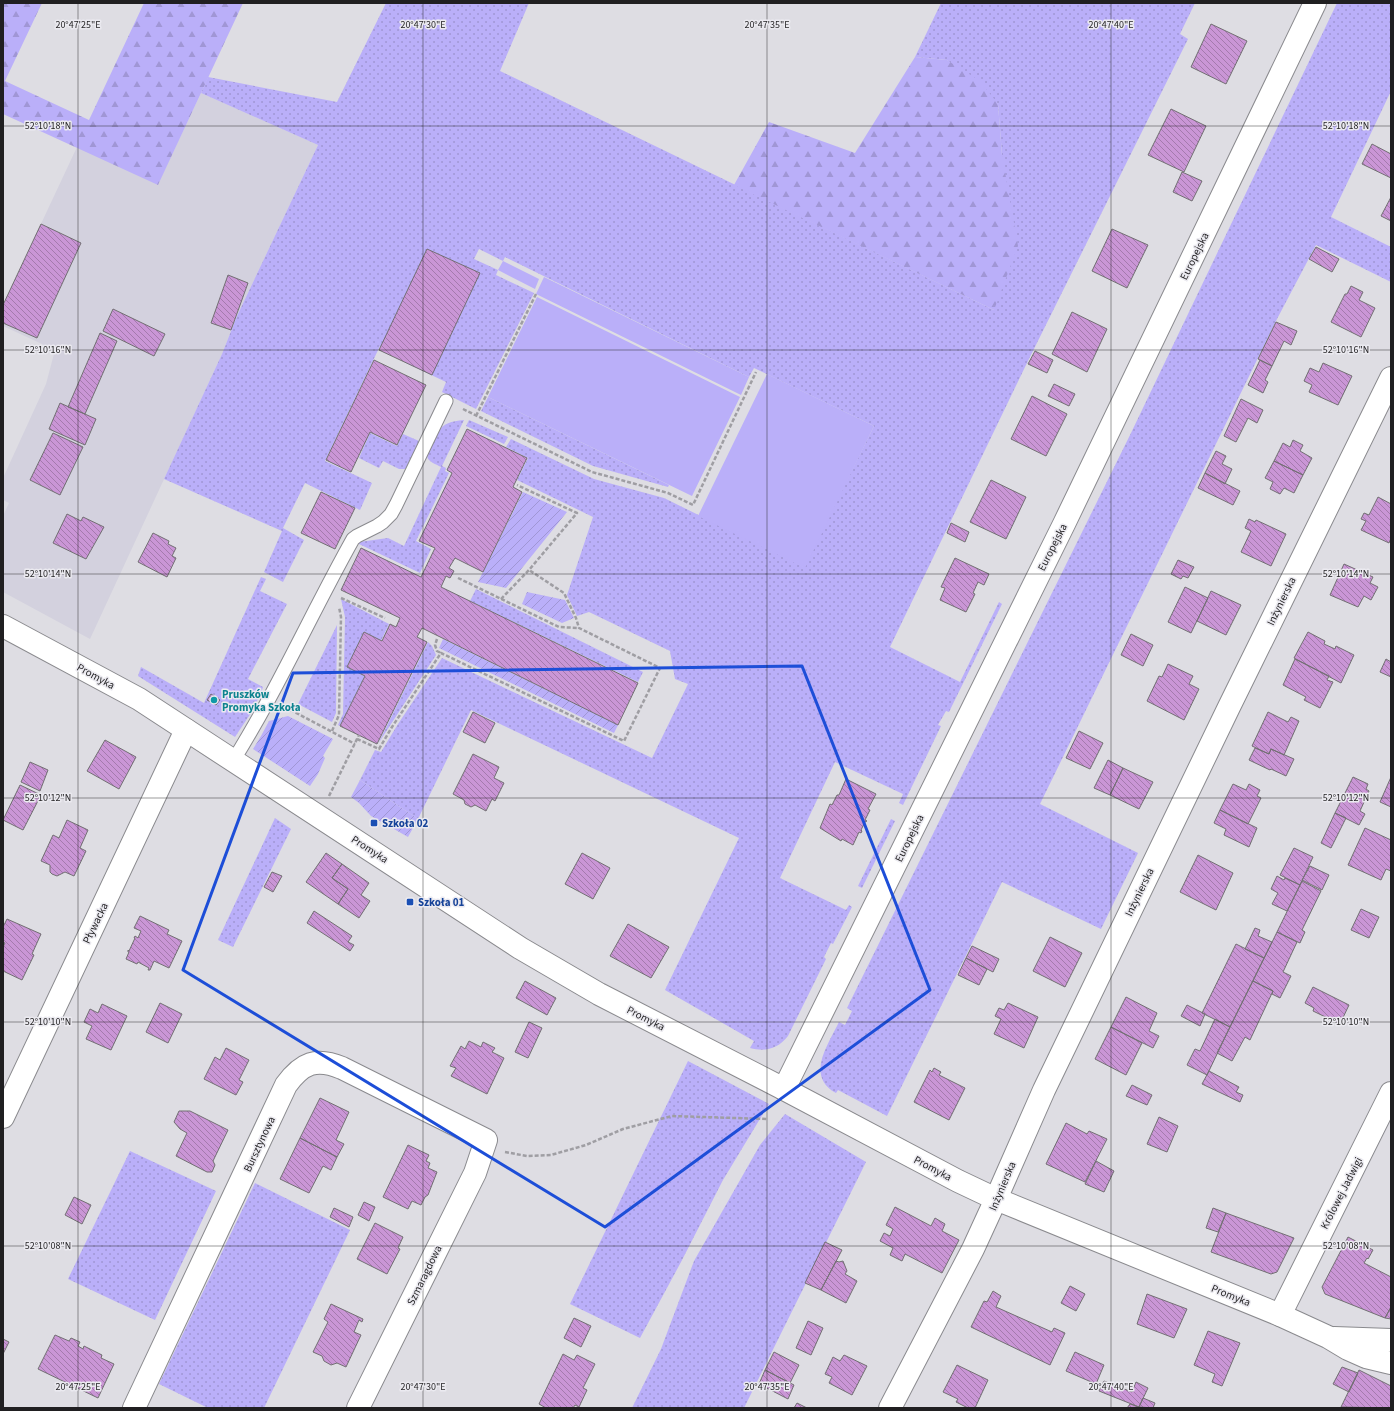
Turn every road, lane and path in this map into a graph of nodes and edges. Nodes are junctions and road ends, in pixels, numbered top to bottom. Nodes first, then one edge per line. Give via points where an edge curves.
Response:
1 (1315, 3) edge
2 (536, 294) dead end
3 (756, 372) dead end
4 (1391, 378) edge
5 (446, 401) joint
6 (476, 416) junction
7 (517, 485) dead end
8 (529, 570) junction
9 (458, 578) dead end
10 (330, 593) junction
11 (501, 599) junction
12 (385, 618) dead end
13 (3, 626) edge
14 (579, 628) junction
15 (438, 638) dead end
16 (441, 653) junction
17 (270, 699) junction
18 (186, 730) junction
19 (332, 731) junction
20 (359, 735) dead end
21 (357, 739) junction
22 (355, 744) junction
23 (233, 761) junction
24 (326, 801) dead end
25 (784, 1089) junction
26 (1391, 1093) edge
27 (3, 1117) edge
28 (767, 1119) dead end
29 (486, 1140) junction
30 (996, 1199) junction
31 (1280, 1315) junction
32 (1328, 1337) junction
33 (1391, 1340) edge
34 (1391, 1363) edge
35 (134, 1408) edge
36 (358, 1408) edge
37 (890, 1408) edge

1 - 25 street, Europejska via 1067,519
2 - 6 path
3 - 6 path via 693,505 668,493 592,472
4 - 30 street, Inżynierska via 1044,1090
5 - 6 path
5 - 10 lane via 396,506 383,522 353,539
7 - 8 path via 577,513
8 - 11 path
8 - 14 path via 564,593
9 - 11 path
10 - 12 path
10 - 17 lane
10 - 19 path via 341,617 339,715
11 - 14 path via 559,627
13 - 18 street, Promyka via 138,699
14 - 16 path via 660,668 624,741
15 - 16 path via 435,645
16 - 21 path via 379,749
17 - 19 path
17 - 23 lane
18 - 23 street, Promyka
18 - 27 street, Pływacka
19 - 22 path
20 - 21 path
21 - 22 path
22 - 24 path
23 - 25 street, Promyka via 520,948 599,994
25 - 30 street, Promyka
26 - 31 street, Królowej Jadwigi
28 - 29 path via 672,1116 623,1129 586,1145 551,1155 527,1156 506,1152
29 - 35 street, Bursztynowa via 329,1062 316,1062 303,1067 286,1085
29 - 36 street, Szmaragdowa via 475,1173
30 - 31 street, Promyka
30 - 37 street, Inżynierska
31 - 32 street, Promyka
32 - 33 street, Promyka
32 - 34 street, Promyka via 1366,1357

